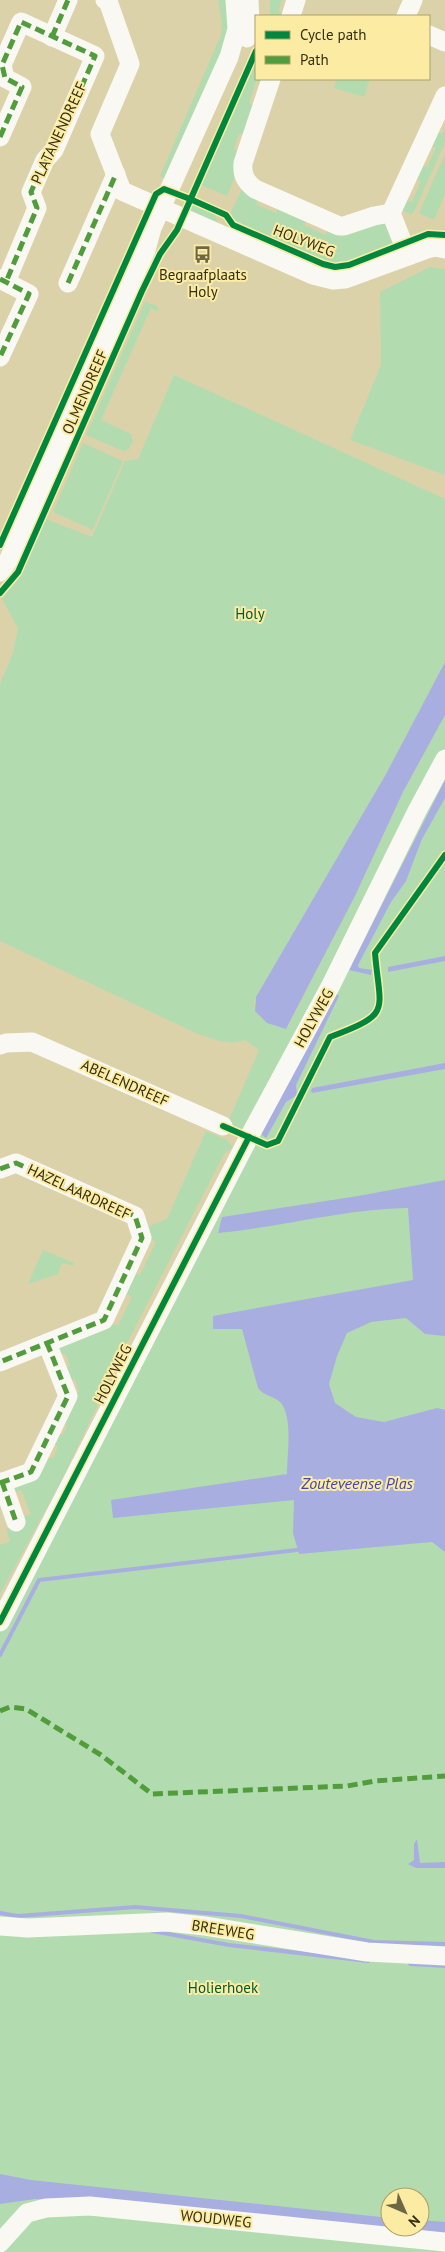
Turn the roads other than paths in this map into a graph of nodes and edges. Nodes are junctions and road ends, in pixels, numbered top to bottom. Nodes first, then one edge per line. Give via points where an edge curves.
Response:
1 (68, 0) edge
2 (105, 0) edge
3 (235, 0) edge
4 (249, 0) edge
5 (296, 0) edge
6 (413, 0) edge
7 (291, 15) edge
8 (406, 15) edge
9 (430, 35) edge
10 (52, 37) junction
11 (445, 42) edge
12 (270, 80) edge
13 (445, 96) edge
14 (0, 137) edge
15 (116, 174) junction
16 (166, 210) junction
17 (391, 213) junction
18 (445, 249) edge
19 (408, 256) junction
20 (3, 280) edge
21 (68, 283) dead end
22 (0, 357) edge
23 (0, 572) edge
24 (445, 759) edge
25 (0, 1045) edge
26 (222, 1126) dead end
27 (0, 1169) edge
28 (46, 1343) junction
29 (0, 1362) edge
30 (1, 1482) edge
31 (16, 1522) dead end
32 (0, 1622) edge
33 (0, 1926) edge
34 (445, 1956) edge
35 (445, 2242) edge
36 (0, 2243) edge

1 - 10 street
2 - 15 street via 130,64 100,134
3 - 16 street, OLMENDREEF via 237,29 229,57
4 - 16 street, OLMENDREEF via 248,34 241,58
5 - 7 street
6 - 8 street
9 - 11 street
10 - 14 street, PLATANENDREEF via 21,22 2,66 5,78 22,87
10 - 20 street, PLATANENDREEF via 94,56 54,150 45,160 31,192 37,208
12 - 17 street via 243,163 242,171 248,183 339,226
13 - 17 street
15 - 16 street via 122,191
15 - 21 street
16 - 19 street, HOLYWEG via 333,280 358,276
16 - 23 street, OLMENDREEF via 152,228 146,250 8,561
17 - 19 street
18 - 19 street, HOLYWEG via 435,247
20 - 22 street, PLATANENDREEF via 29,294
24 - 32 street, HOLYWEG via 332,985 248,1138
25 - 26 street, ABELENDREEF via 32,1042
27 - 28 street, HAZELAARDREEF via 16,1163 135,1216 142,1238 104,1320
28 - 29 street, HAZELAARDREEF
28 - 30 street via 68,1396 31,1472
30 - 31 street
33 - 34 street, BREEWEG via 28,1928 167,1922 367,1952
35 - 36 street, WOUDWEG via 90,2206 27,2212

